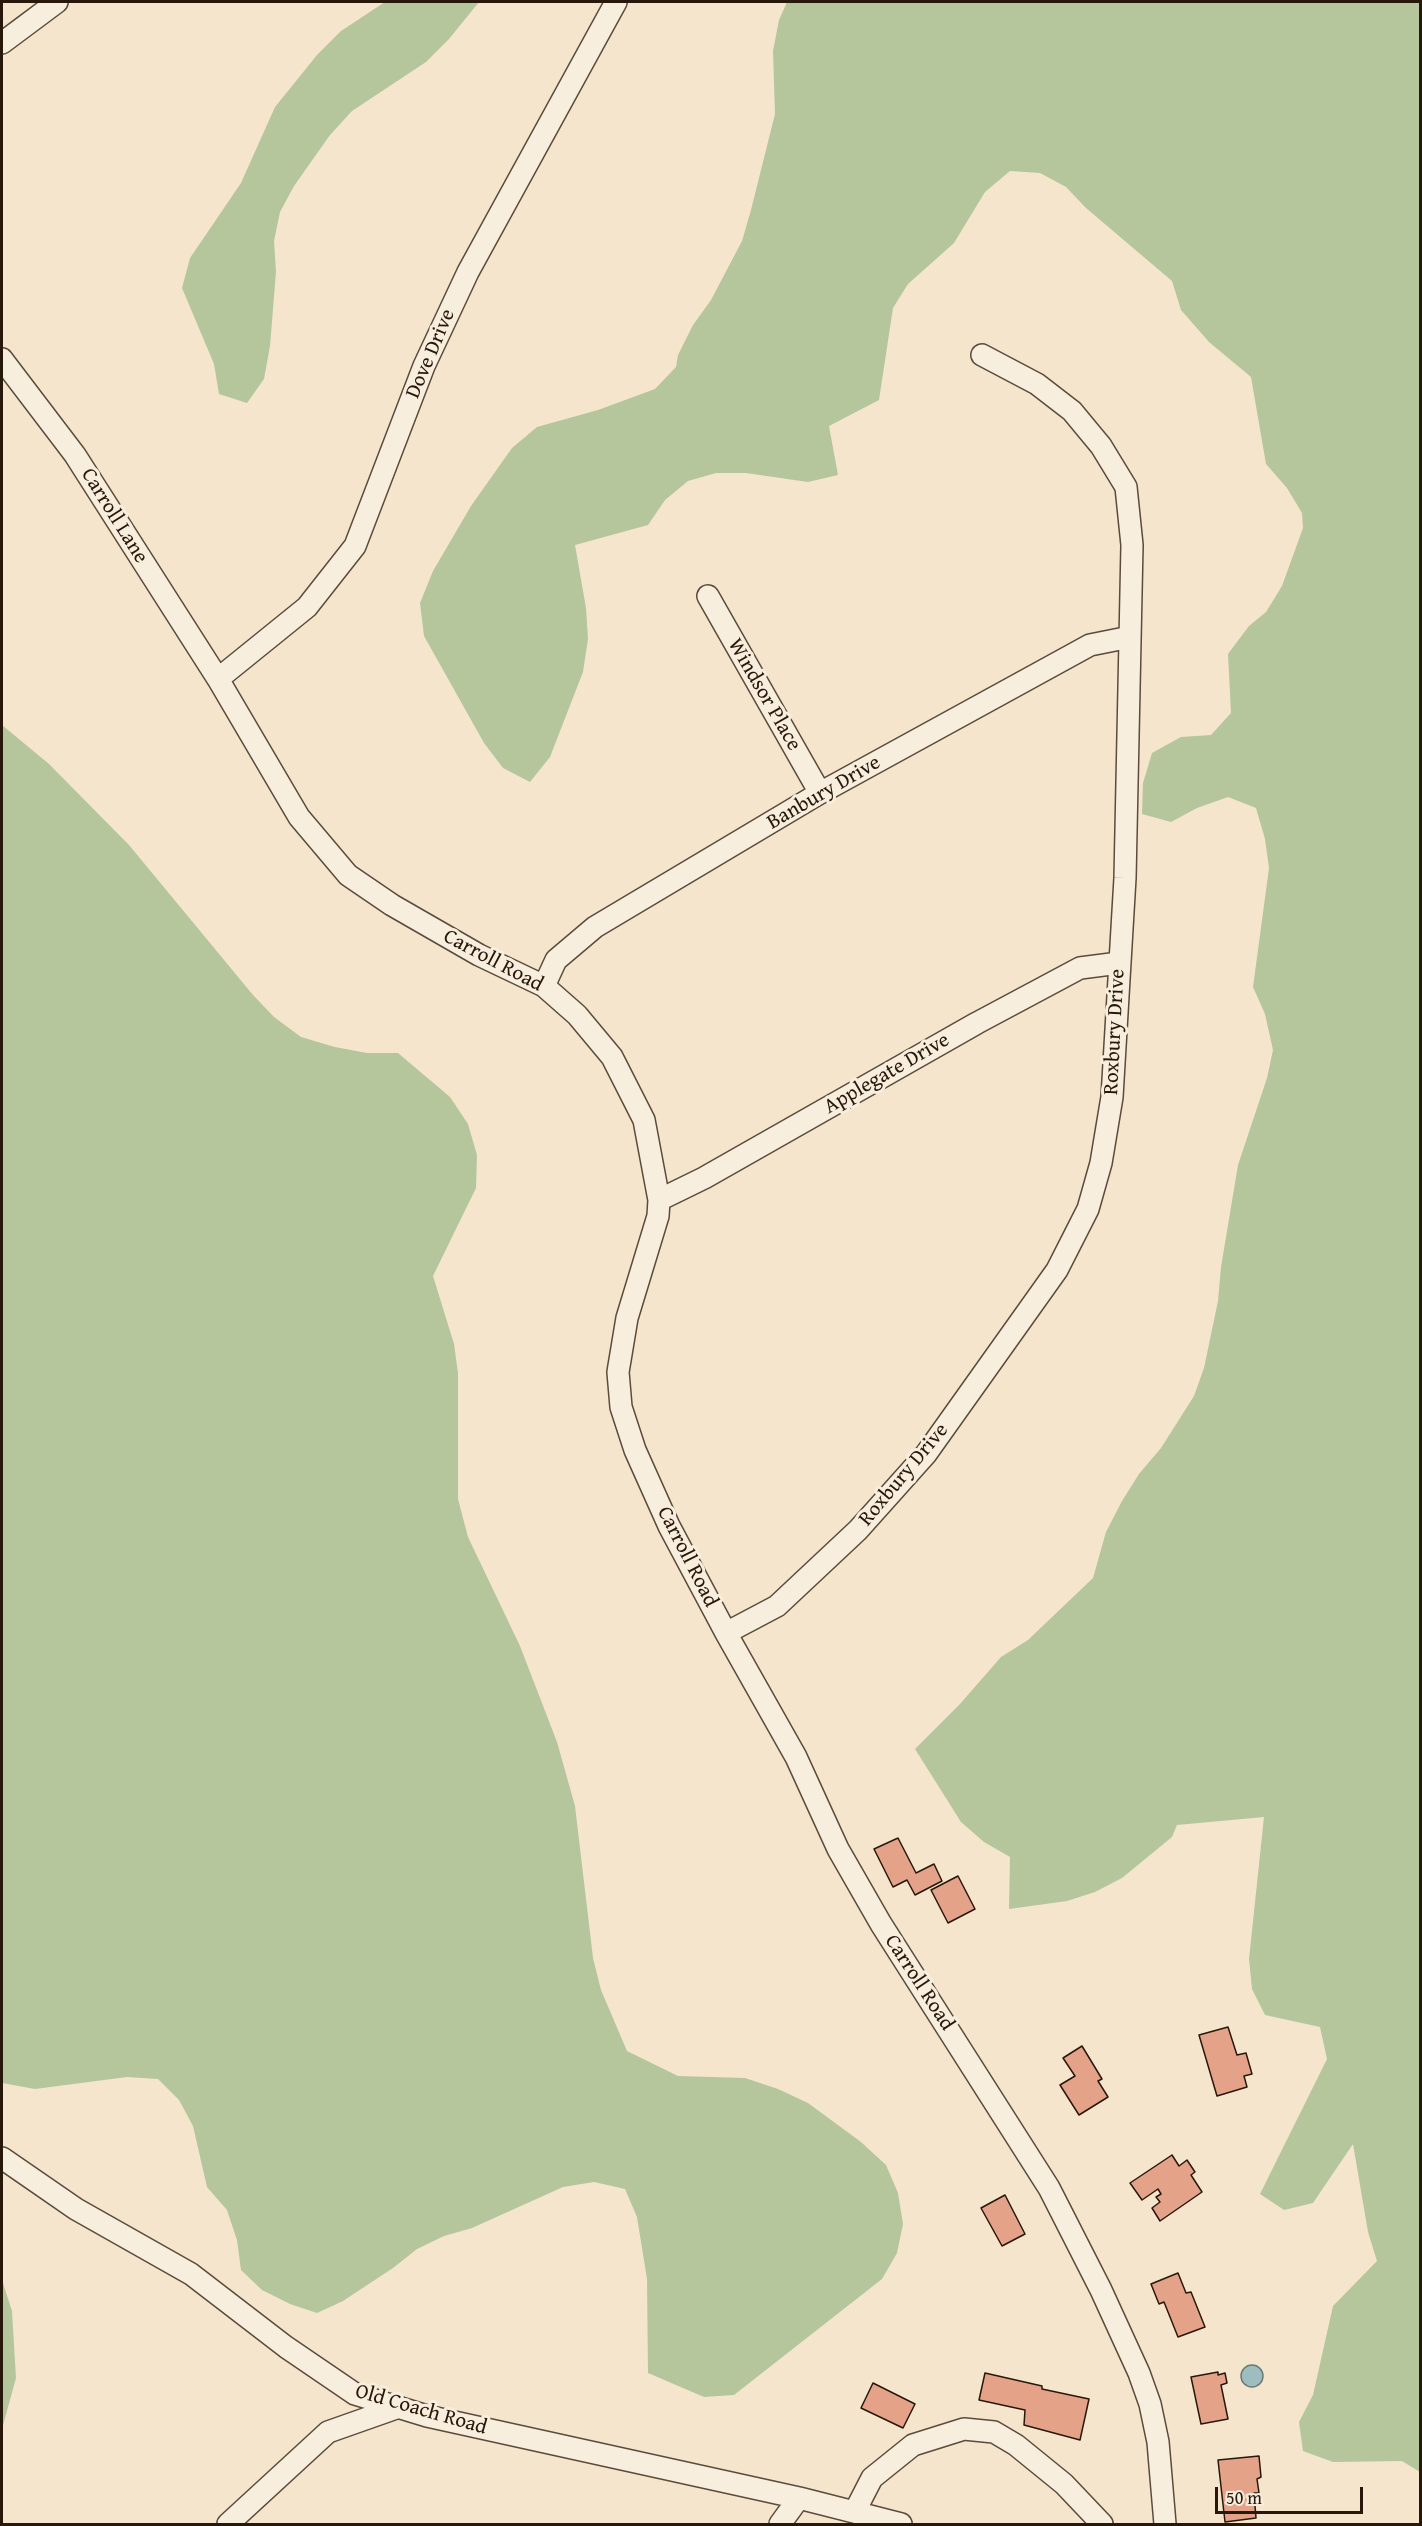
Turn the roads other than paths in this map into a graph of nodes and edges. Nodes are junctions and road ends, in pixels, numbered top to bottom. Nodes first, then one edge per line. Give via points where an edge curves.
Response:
1 (57, 2) edge
2 (616, 2) edge
3 (2, 43) edge
4 (982, 355) dead end
5 (2, 359) edge
6 (708, 596) dead end
7 (1130, 637) junction
8 (218, 679) junction
9 (820, 794) junction
10 (1119, 963) junction
11 (544, 986) junction
12 (659, 1200) junction
13 (726, 1633) junction
14 (2, 2158) edge
15 (399, 2408) junction
16 (799, 2498) junction
17 (855, 2511) junction
18 (228, 2524) edge
19 (780, 2524) edge
20 (902, 2524) edge
21 (1102, 2524) edge
22 (1166, 2524) edge

1 - 3 street
2 - 8 street, Dove Drive via 468,272 424,366 356,546 307,607
4 - 7 street, Roxbury Drive via 1037,384 1072,411 1101,446 1126,487 1132,545
5 - 8 street, Carroll Lane via 75,455
6 - 9 street, Windsor Place
7 - 9 street, Banbury Drive via 1090,645
7 - 10 street, Roxbury Drive via 1125,878
8 - 11 street, Carroll Road via 299,817 348,875 479,955
9 - 11 street, Banbury Drive via 596,927 556,960
10 - 12 street, Applegate Drive via 1080,968
10 - 13 street, Roxbury Drive via 1112,1097 1101,1162 1088,1209 1057,1270 926,1454 858,1530 777,1606
11 - 12 street, Carroll Road via 577,1015 612,1057 644,1120
12 - 13 street, Carroll Road via 658,1216 627,1318 618,1372 621,1407 635,1450 669,1526
13 - 22 street, Carroll Road via 796,1757 843,1858 880,1924 1049,2188 1101,2290 1150,2404
14 - 15 street, Old Coach Road via 76,2209 191,2274 355,2394
15 - 16 street, Old Coach Road
15 - 18 street via 328,2432
16 - 17 street, Old Coach Road
16 - 19 street
17 - 20 street, Old Coach Road
17 - 21 street via 872,2478 913,2445 964,2429 994,2432 1016,2445 1064,2484

